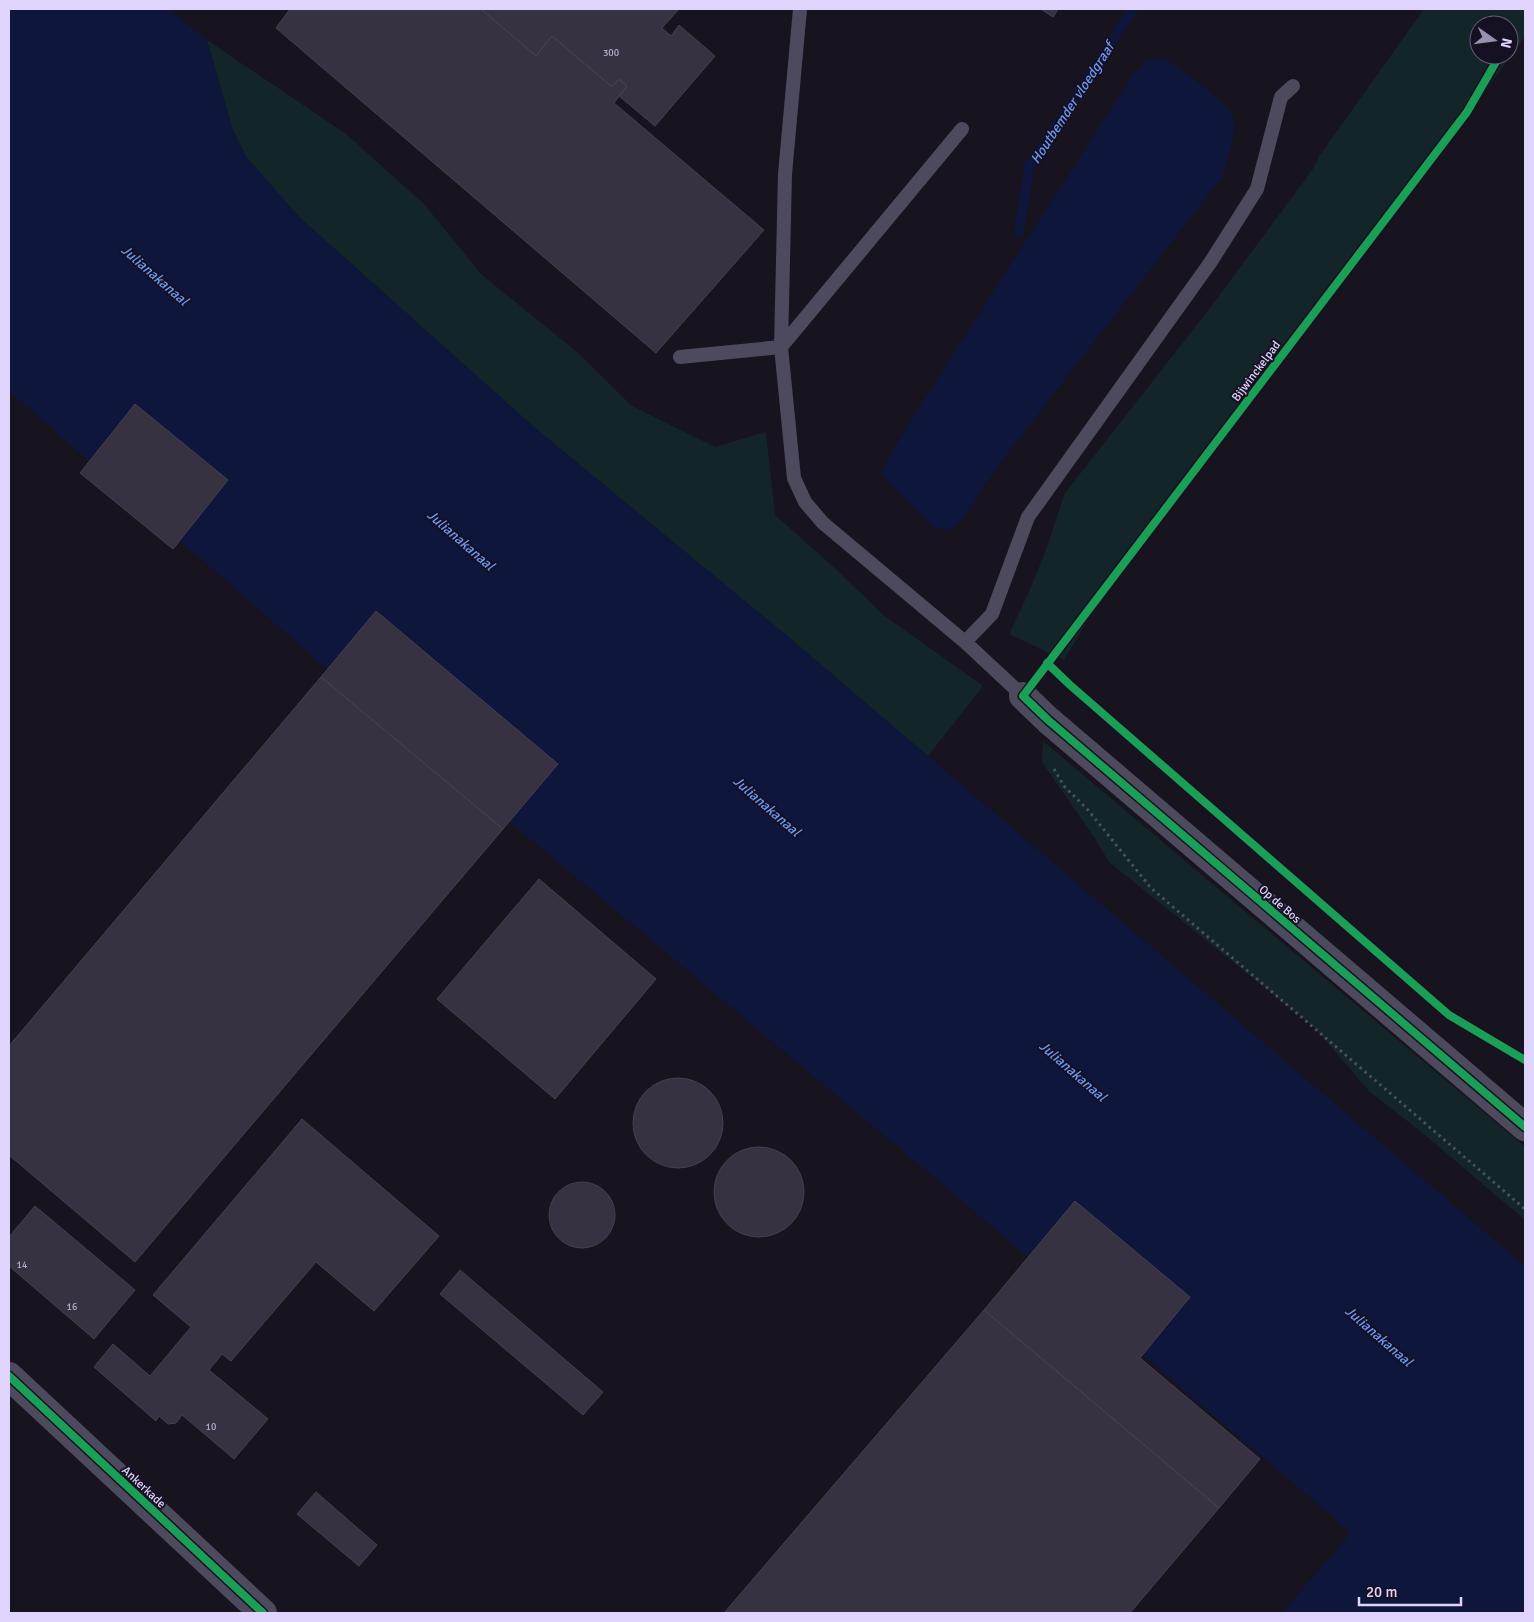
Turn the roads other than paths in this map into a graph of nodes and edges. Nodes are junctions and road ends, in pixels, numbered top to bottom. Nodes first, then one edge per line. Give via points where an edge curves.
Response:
1 (800, 9) edge
2 (1293, 86) dead end
3 (962, 129) dead end
4 (781, 348) junction
5 (680, 357) dead end
6 (965, 642) junction
7 (1023, 696) joint
8 (1525, 1127) edge
9 (9, 1376) edge
10 (263, 1613) edge

1 - 4 lane via 786,174
2 - 6 lane via 1281,97 1257,189 1210,263 1028,517 992,614
3 - 4 lane
4 - 5 lane
4 - 6 lane via 794,478 805,502 823,523
6 - 7 lane
7 - 8 street, Op de Bos
9 - 10 street, Ankerkade

